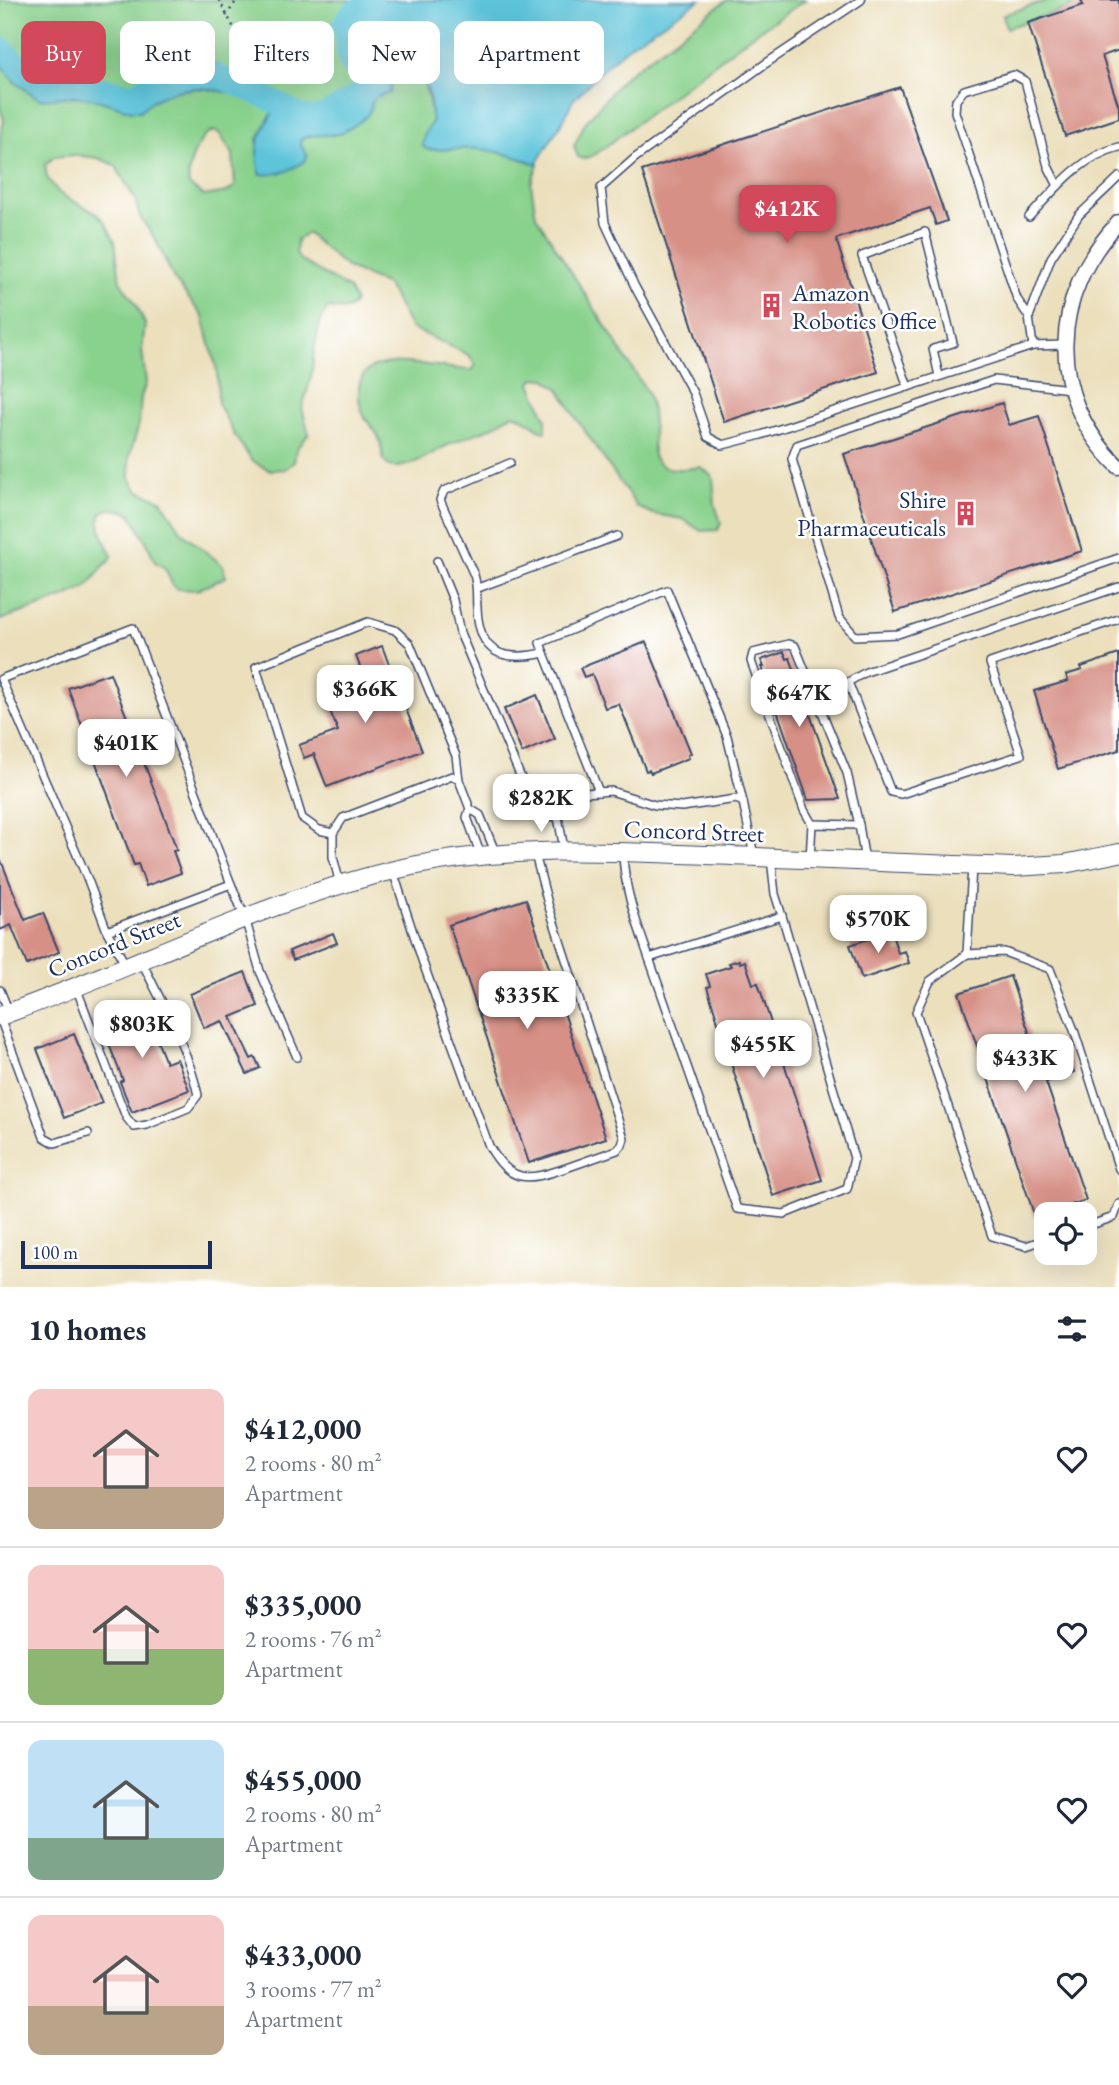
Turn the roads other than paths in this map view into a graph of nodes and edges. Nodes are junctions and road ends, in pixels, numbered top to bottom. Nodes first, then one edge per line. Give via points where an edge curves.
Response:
1 (862, 0) edge
2 (1119, 147) edge
3 (1119, 177) edge
4 (1058, 186) junction
5 (1029, 218) dead end
6 (1119, 222) edge
7 (1028, 317) junction
8 (1066, 345) junction
9 (1033, 346) junction
10 (939, 376) junction
11 (908, 387) junction
12 (1070, 389) junction
13 (510, 463) dead end
14 (1119, 467) edge
15 (617, 536) dead end
16 (1119, 558) edge
17 (437, 561) dead end
18 (478, 587) junction
19 (1119, 587) edge
20 (1119, 619) edge
21 (544, 653) junction
22 (459, 780) junction
23 (599, 792) junction
24 (743, 802) junction
25 (470, 809) junction
26 (558, 817) junction
27 (813, 824) junction
28 (859, 825) junction
29 (333, 833) junction
30 (535, 853) junction
31 (565, 853) junction
32 (622, 853) junction
33 (1119, 853) edge
34 (489, 856) junction
35 (763, 857) junction
36 (810, 859) junction
37 (865, 862) junction
38 (972, 866) junction
39 (393, 871) junction
40 (231, 884) junction
41 (340, 885) junction
42 (782, 916) junction
43 (245, 918) junction
44 (107, 931) junction
45 (967, 954) junction
46 (649, 958) junction
47 (134, 963) junction
48 (75, 987) junction
49 (0, 990) edge
50 (3, 1016) edge
51 (297, 1057) dead end
52 (88, 1133) dead end
53 (1119, 1169) edge
54 (1119, 1204) edge
55 (1097, 1223) edge
56 (1034, 1243) edge

1 - 11 lane via 765,64 601,188 606,223 693,393 708,438 723,445
2 - 4 lane via 1085,160
3 - 7 lane via 1079,215 1051,258
4 - 5 lane
4 - 7 lane via 1048,166 1025,81 1014,75 964,90 956,100 955,112 1017,299
6 - 8 street via 1103,239 1077,285 1068,313
7 - 9 lane
8 - 9 lane
8 - 12 street
9 - 10 lane
10 - 11 lane
10 - 11 lane via 933,349 953,343 925,232 862,256
12 - 14 street via 1088,429
12 - 16 lane via 994,380 797,444 792,459 839,617 855,636 898,634
13 - 18 lane via 444,491 440,500
15 - 18 lane
17 - 26 lane via 460,633 535,811
18 - 21 lane via 480,632 494,652 516,658
19 - 20 lane via 848,682 891,792 901,794 1021,755 990,663
21 - 23 lane
21 - 24 lane via 540,643 667,590 727,736
22 - 25 lane
22 - 29 lane via 452,776 352,813
22 - 29 lane via 456,756 410,645 395,630 368,622 256,667 302,818
23 - 24 lane via 682,807 736,799
23 - 26 lane via 559,795 555,801
24 - 35 lane
25 - 34 lane via 467,817
25 - 34 lane via 480,815
26 - 31 lane
27 - 28 lane
27 - 28 lane via 751,661 753,653 789,644 795,646 847,773
27 - 36 lane
28 - 37 lane
29 - 41 lane
30 - 31 street, Concord Street
30 - 34 street, Concord Street
30 - 39 lane via 624,1138 617,1150 536,1178 502,1166 489,1146
31 - 32 street, Concord Street
32 - 35 street, Concord Street
32 - 46 lane via 632,911
33 - 38 street, Concord Street via 1040,866
34 - 39 street, Concord Street
35 - 36 street, Concord Street
35 - 42 lane
36 - 37 street, Concord Street
37 - 38 street, Concord Street
38 - 45 lane
39 - 41 street, Concord Street
40 - 43 lane
40 - 44 lane
40 - 44 lane via 133,628 121,632 1,679
41 - 43 street, Concord Street
42 - 46 lane
42 - 46 lane via 854,1158 848,1189 784,1214 737,1209
43 - 47 street, Concord Street
43 - 51 lane via 260,971
44 - 47 lane
45 - 53 lane via 1004,952 1050,970
45 - 56 lane via 930,981 916,1012 992,1236 1026,1246
47 - 48 street, Concord Street
47 - 48 lane via 185,1052 198,1095 188,1108 147,1125 134,1127 126,1117
48 - 50 street, Concord Street
49 - 50 lane
50 - 52 lane via 44,1137 55,1143
54 - 55 lane via 1114,1217

